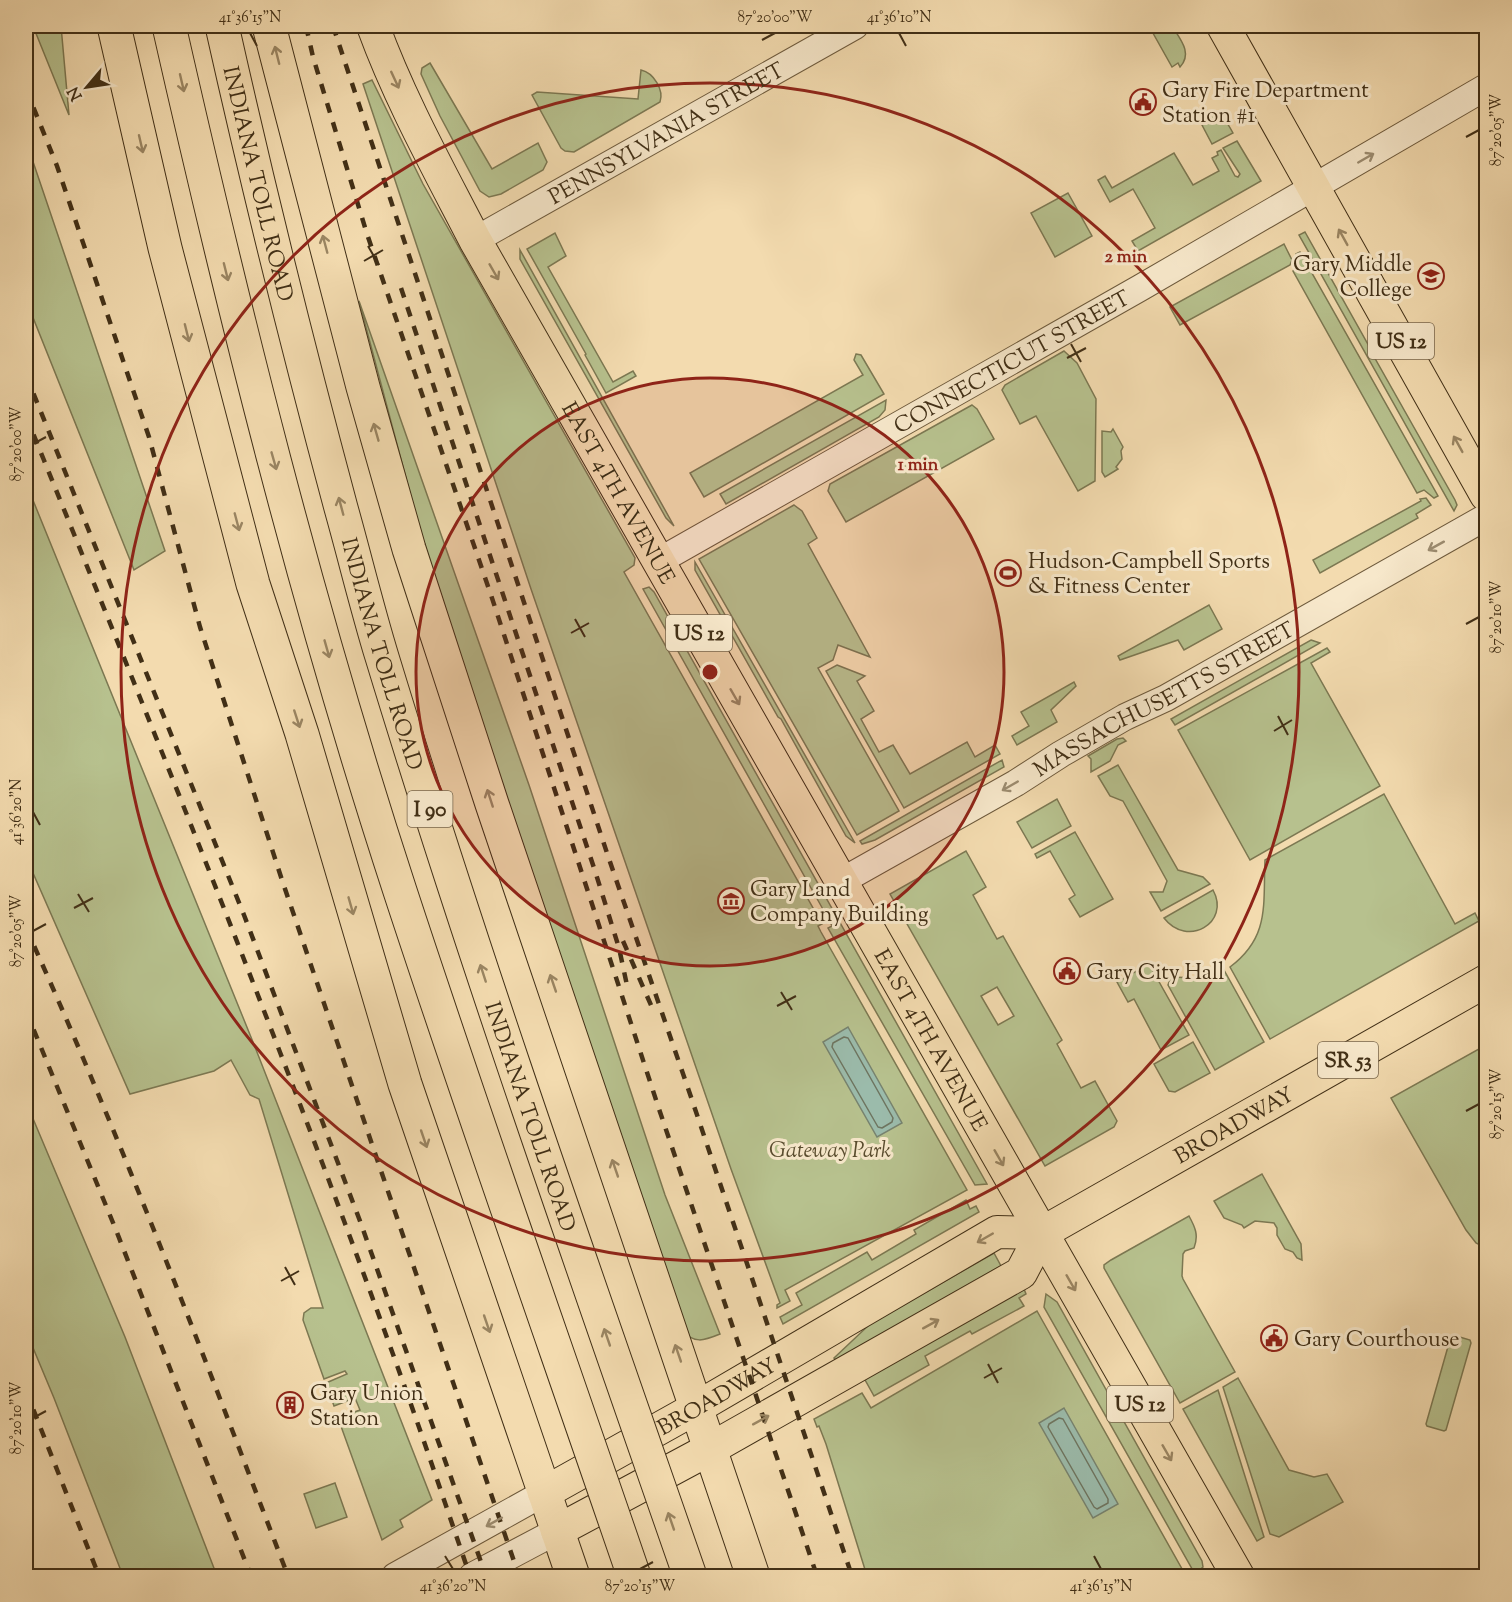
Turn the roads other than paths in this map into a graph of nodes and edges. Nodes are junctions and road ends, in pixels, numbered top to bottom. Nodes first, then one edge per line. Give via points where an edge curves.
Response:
1 (114, 26) edge
2 (169, 26) edge
3 (222, 26) edge
4 (269, 26) edge
5 (373, 26) edge
6 (855, 26) edge
7 (1223, 26) edge
8 (1486, 87) edge
9 (1315, 187) junction
10 (475, 240) junction
11 (1486, 495) edge
12 (1486, 517) edge
13 (659, 561) junction
14 (840, 882) junction
15 (1486, 981) edge
16 (1042, 1233) junction
17 (696, 1408) junction
18 (710, 1449) junction
19 (544, 1493) junction
20 (557, 1531) junction
21 (395, 1576) edge
22 (472, 1576) edge
23 (573, 1576) edge
24 (634, 1576) edge
25 (690, 1576) edge
26 (753, 1576) edge
27 (1238, 1576) edge

1 -> 19 highway via 168,259 253,584 302,734 405,1084
2 -> 24 highway, I 90, bridge via 263,423 332,667 399,889
25 -> 3 highway, INDIANA TOLL ROAD / I 90, bridge via 451,878 381,653 262,202
17 -> 4 highway via 409,549
5 -> 10 main road, EAST 4TH AVENUE / US 12 via 417,127
6 - 10 street, PENNSYLVANIA STREET
7 - 9 main road, US 12
9 -> 8 street, CONNECTICUT STREET
11 -> 9 main road, US 12
9 - 13 street, CONNECTICUT STREET
10 -> 13 main road, EAST 4TH AVENUE / US 12
12 -> 14 street, MASSACHUSETTS STREET via 1166,698 1125,717
13 -> 14 main road, EAST 4TH AVENUE / US 12
14 -> 16 main road, EAST 4TH AVENUE / US 12
15 - 16 main road, BROADWAY / SR 53
16 -> 17 main road, BROADWAY via 997,1232
18 -> 16 main road, BROADWAY via 1021,1273
16 -> 27 main road, US 12
17 - 18 highway
17 - 19 main road, BROADWAY
18 - 20 main road, BROADWAY
18 - 26 highway
19 - 20 highway
19 -> 21 street, BROADWAY
20 - 22 street, BROADWAY
20 - 23 highway

